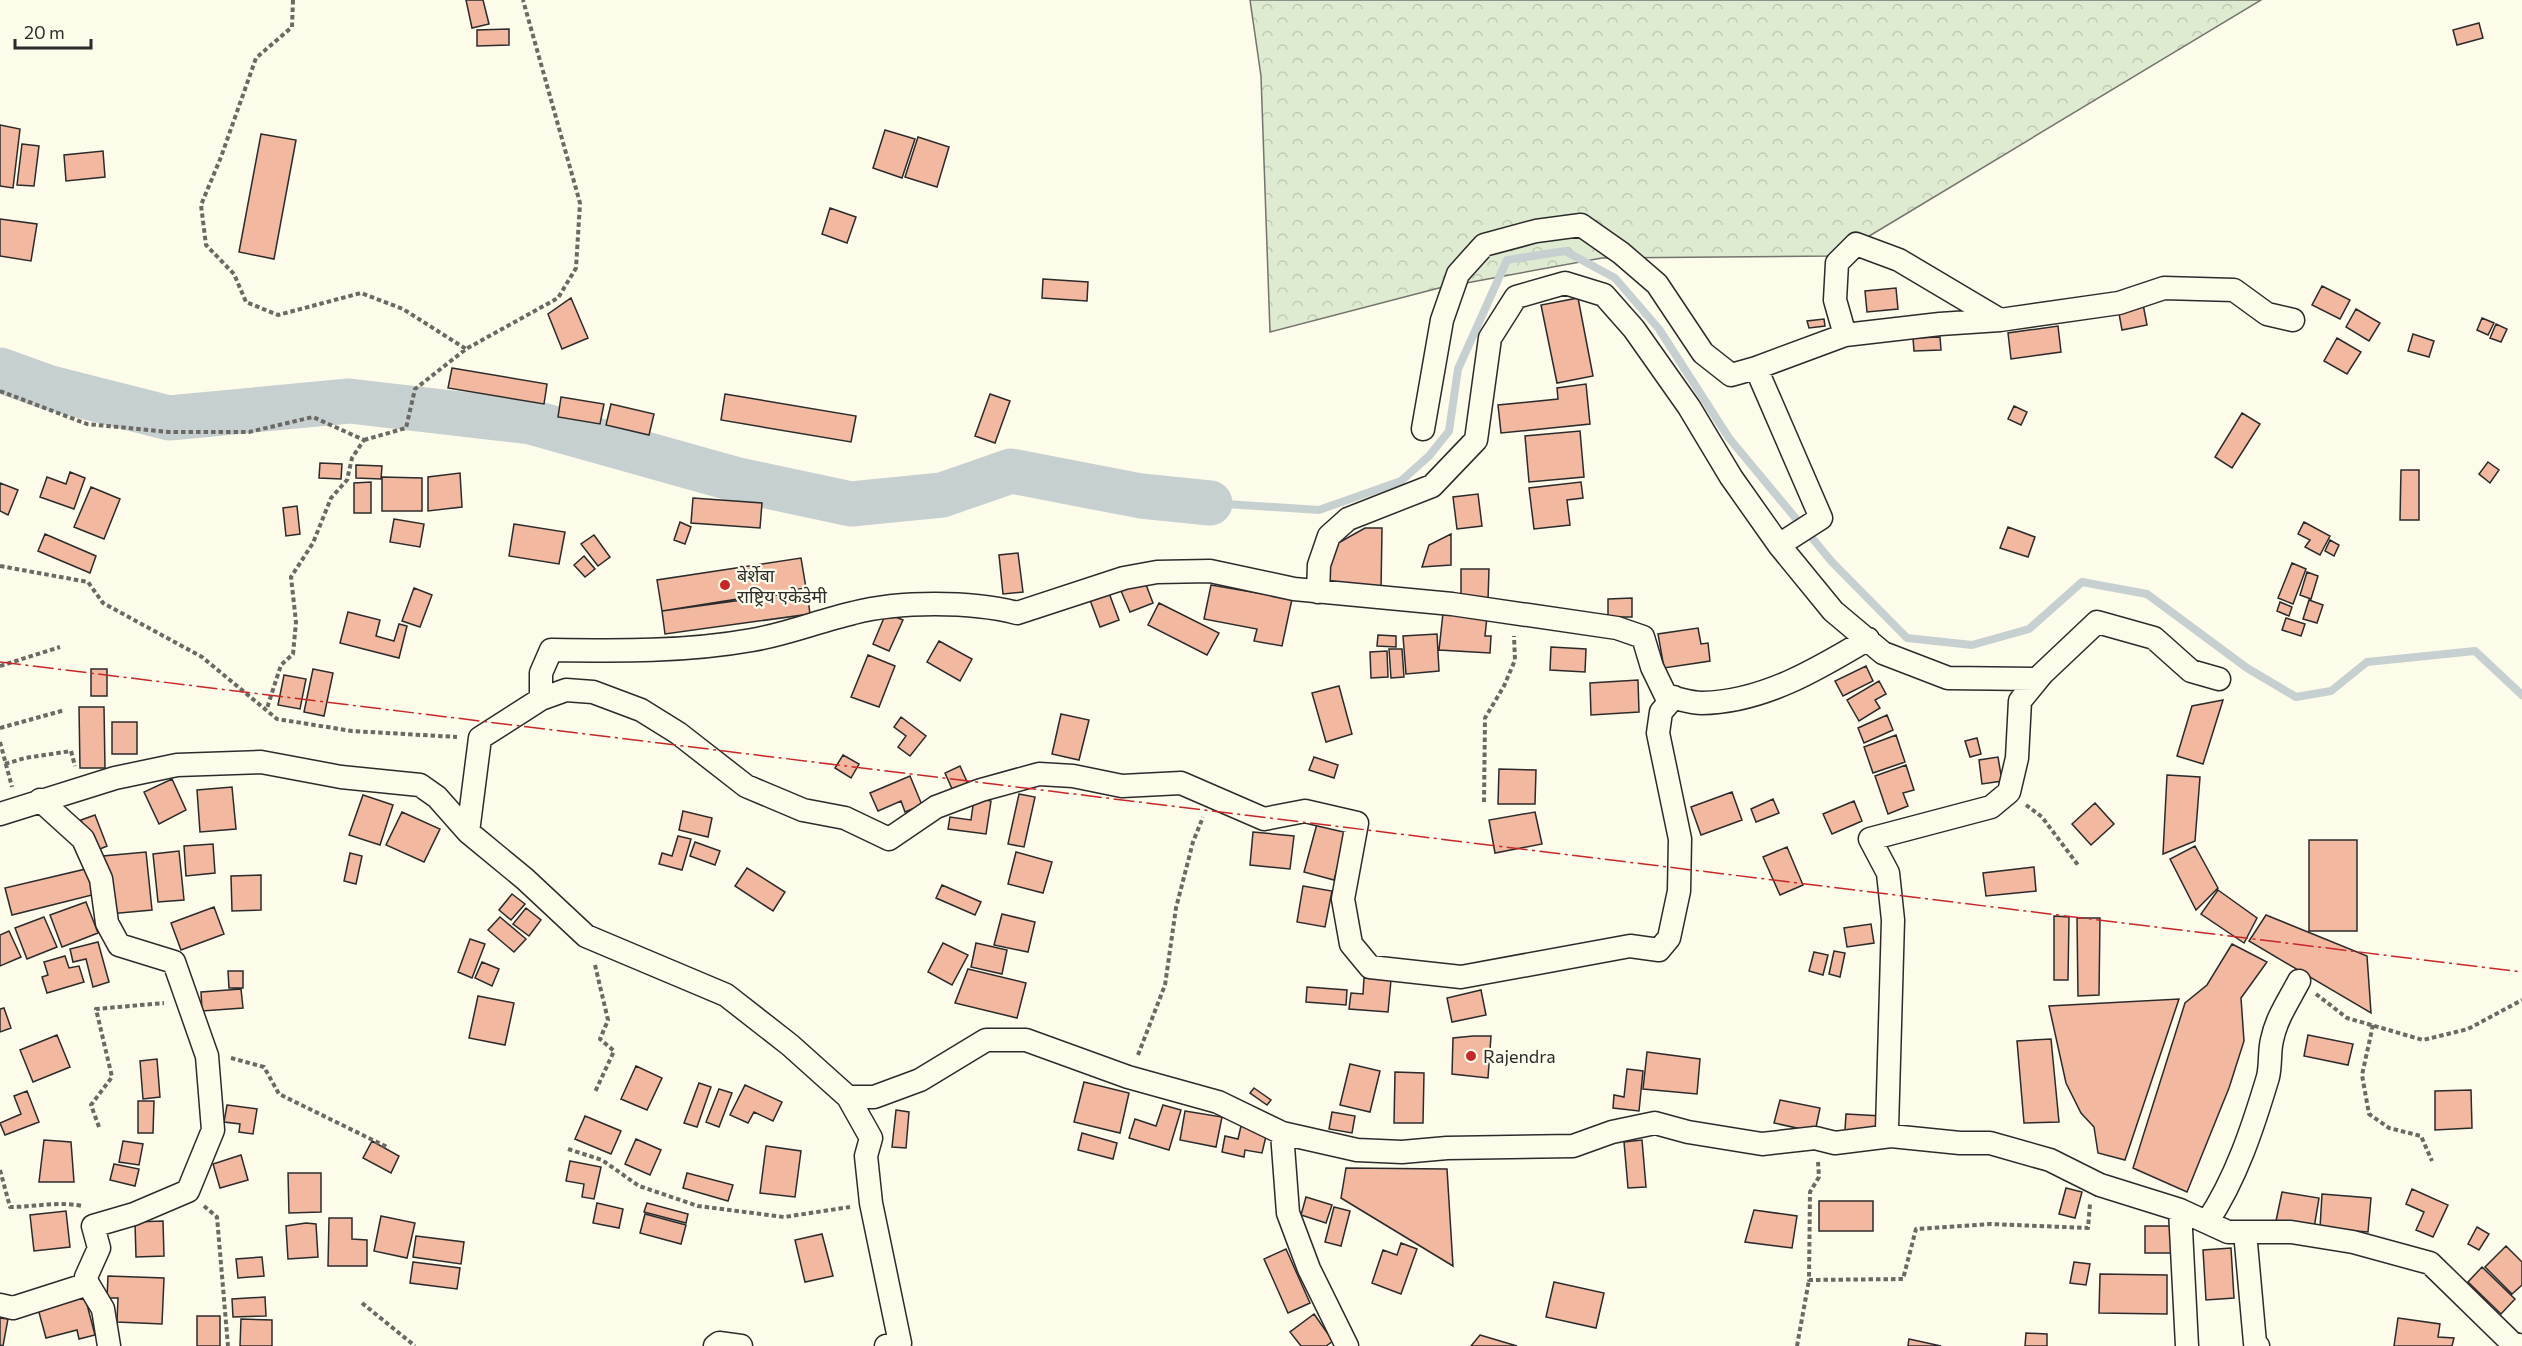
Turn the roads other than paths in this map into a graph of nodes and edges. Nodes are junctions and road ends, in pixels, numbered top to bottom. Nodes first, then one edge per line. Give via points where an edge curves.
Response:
1 (2000, 320) junction
2 (2293, 320) dead end
3 (1845, 335) junction
4 (1756, 368) junction
5 (1423, 429) dead end
6 (1779, 545) junction
7 (1318, 592) junction
8 (1868, 639) junction
9 (2038, 679) junction
10 (2219, 679) dead end
11 (1674, 697) junction
12 (541, 699) junction
13 (39, 800) junction
14 (9, 811) edge
15 (468, 831) junction
16 (2299, 981) road end
17 (848, 1097) junction
18 (1282, 1133) junction
19 (1892, 1136) junction
20 (2180, 1210) junction
21 (2207, 1222) junction
22 (2245, 1232) junction
23 (88, 1284) junction
24 (0, 1305) edge
25 (109, 1346) edge
26 (715, 1346) edge
27 (741, 1346) edge
28 (886, 1346) edge
29 (1347, 1346) edge
30 (2187, 1346) edge
31 (2258, 1346) edge
32 (2522, 1346) edge

1 - 2 street via 2119,303 2164,288 2234,290 2267,314
1 - 3 street
1 - 3 street via 1899,260 1856,244 1837,264 1835,300
3 - 4 street
4 - 5 street via 1731,375 1721,368 1703,353 1657,284 1581,225 1536,231 1484,245 1458,274 1442,320
4 - 6 street via 1821,518
6 - 7 street via 1634,329 1604,295 1565,283 1516,297 1490,338 1476,440 1432,486 1348,519 1329,536 1318,565
6 - 8 street via 1833,611
7 - 11 street via 1452,604 1617,628 1643,637 1666,696
7 - 12 street via 1210,571 1157,572 1017,613 999,608 897,606 751,640 658,652 551,650 541,673
8 - 9 street via 1883,653 1948,678
8 - 11 street via 1807,676 1748,696 1701,704
9 - 10 street via 2097,622 2154,638 2191,671
9 - 19 street via 2020,701 2017,758 2009,792 1991,807 1870,839 1888,873 1893,920 1887,1130
11 - 12 street via 1661,712 1658,733 1680,839 1679,891 1669,938 1659,950 1630,946 1461,977 1370,967 1351,944 1343,899 1357,823 1305,811 1264,819 1181,783 1122,786 1039,774 936,807 889,839 845,818 803,810 746,786 678,733 640,710 593,692 566,690
12 - 15 street via 480,738
13 - 14 street
13 - 15 street via 177,765 261,762 341,777 420,785 437,797
13 - 23 street via 82,839 101,879 107,923 119,945 174,962 207,1056 213,1130 188,1191 93,1226 99,1248 86,1277
15 - 17 street via 586,936 726,995
16 - 21 street via 2271,1042 2269,1074 2253,1123 2225,1196
17 - 18 street via 874,1097 920,1080 986,1040 1026,1040 1128,1077 1218,1102
17 - 28 street via 871,1138 866,1156 871,1203 900,1343
18 - 19 street via 1357,1150 1402,1152 1573,1146 1655,1123 1762,1144 1815,1138 1835,1143
18 - 29 street via 1288,1213
19 - 20 street via 1990,1143 2026,1151 2100,1185
20 - 21 street
20 - 30 street
21 - 22 street via 2228,1232
22 - 31 street
22 - 32 street via 2291,1232 2353,1242 2430,1263 2512,1343
23 - 24 street via 13,1308
23 - 25 street via 103,1309
26 - 27 street

